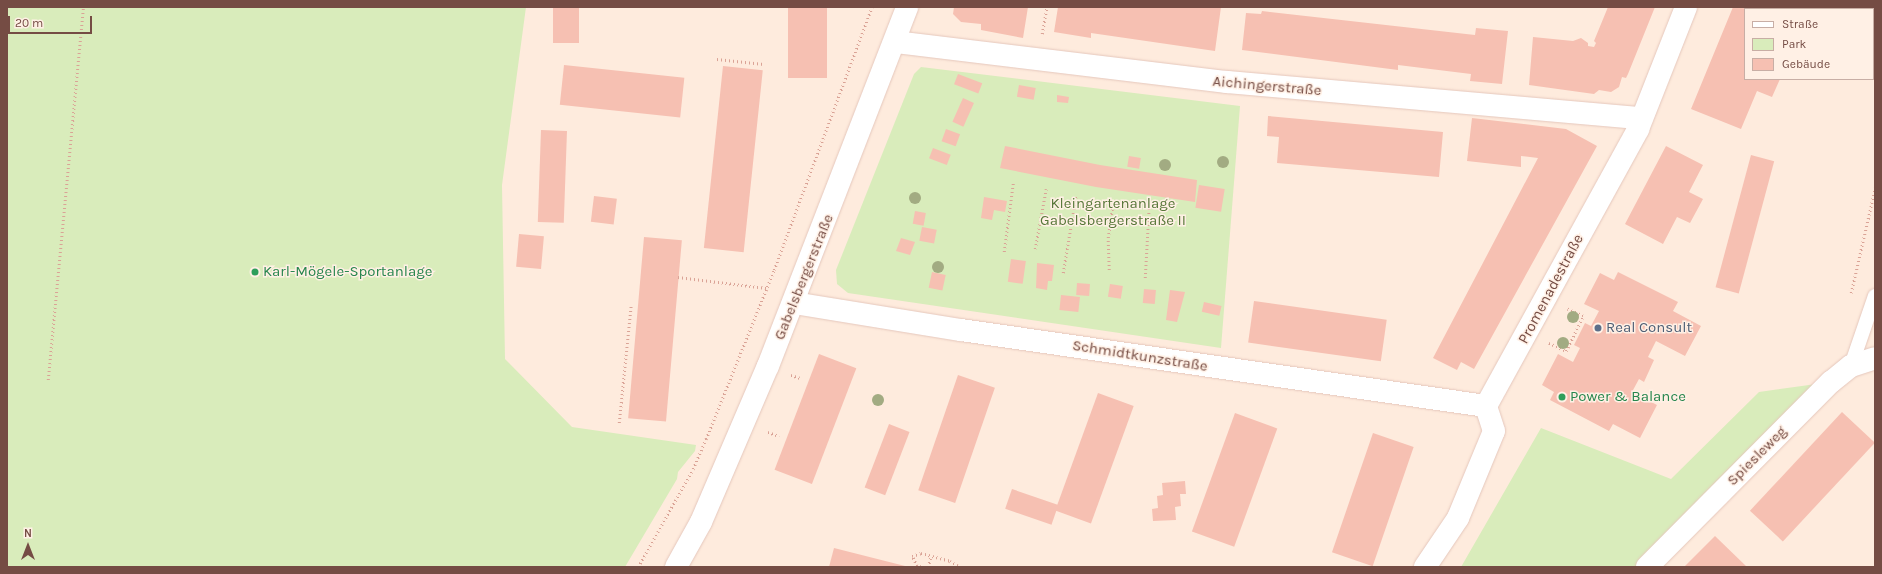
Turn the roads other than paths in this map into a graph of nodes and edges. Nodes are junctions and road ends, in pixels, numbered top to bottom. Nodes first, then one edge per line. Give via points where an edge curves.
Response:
1 (907, 7) edge
2 (1686, 7) edge
3 (895, 42) junction
4 (1641, 118) junction
5 (1875, 296) edge
6 (794, 303) junction
7 (1875, 358) edge
8 (1851, 366) junction
9 (1486, 406) junction
10 (691, 543) junction
11 (676, 567) edge
12 (686, 567) edge
13 (1425, 567) edge
14 (1647, 567) edge

1 - 3 street, Gabelsbergerstraße
2 - 4 street, Promenadestraße
3 - 4 street, Aichingerstraße via 1227,82
3 - 6 street, Gabelsbergerstraße
4 - 9 street, Promenadestraße via 1638,129
5 - 8 lane
6 - 9 street, Schmidtkunzstraße
6 - 10 street, Gabelsbergerstraße
7 - 8 street, Spiesleweg
8 - 14 street, Spiesleweg via 1831,382
9 - 13 street via 1494,431 1458,518
10 - 11 street, Gabelsbergerstraße
10 - 12 street, Gabelsbergerstraße

